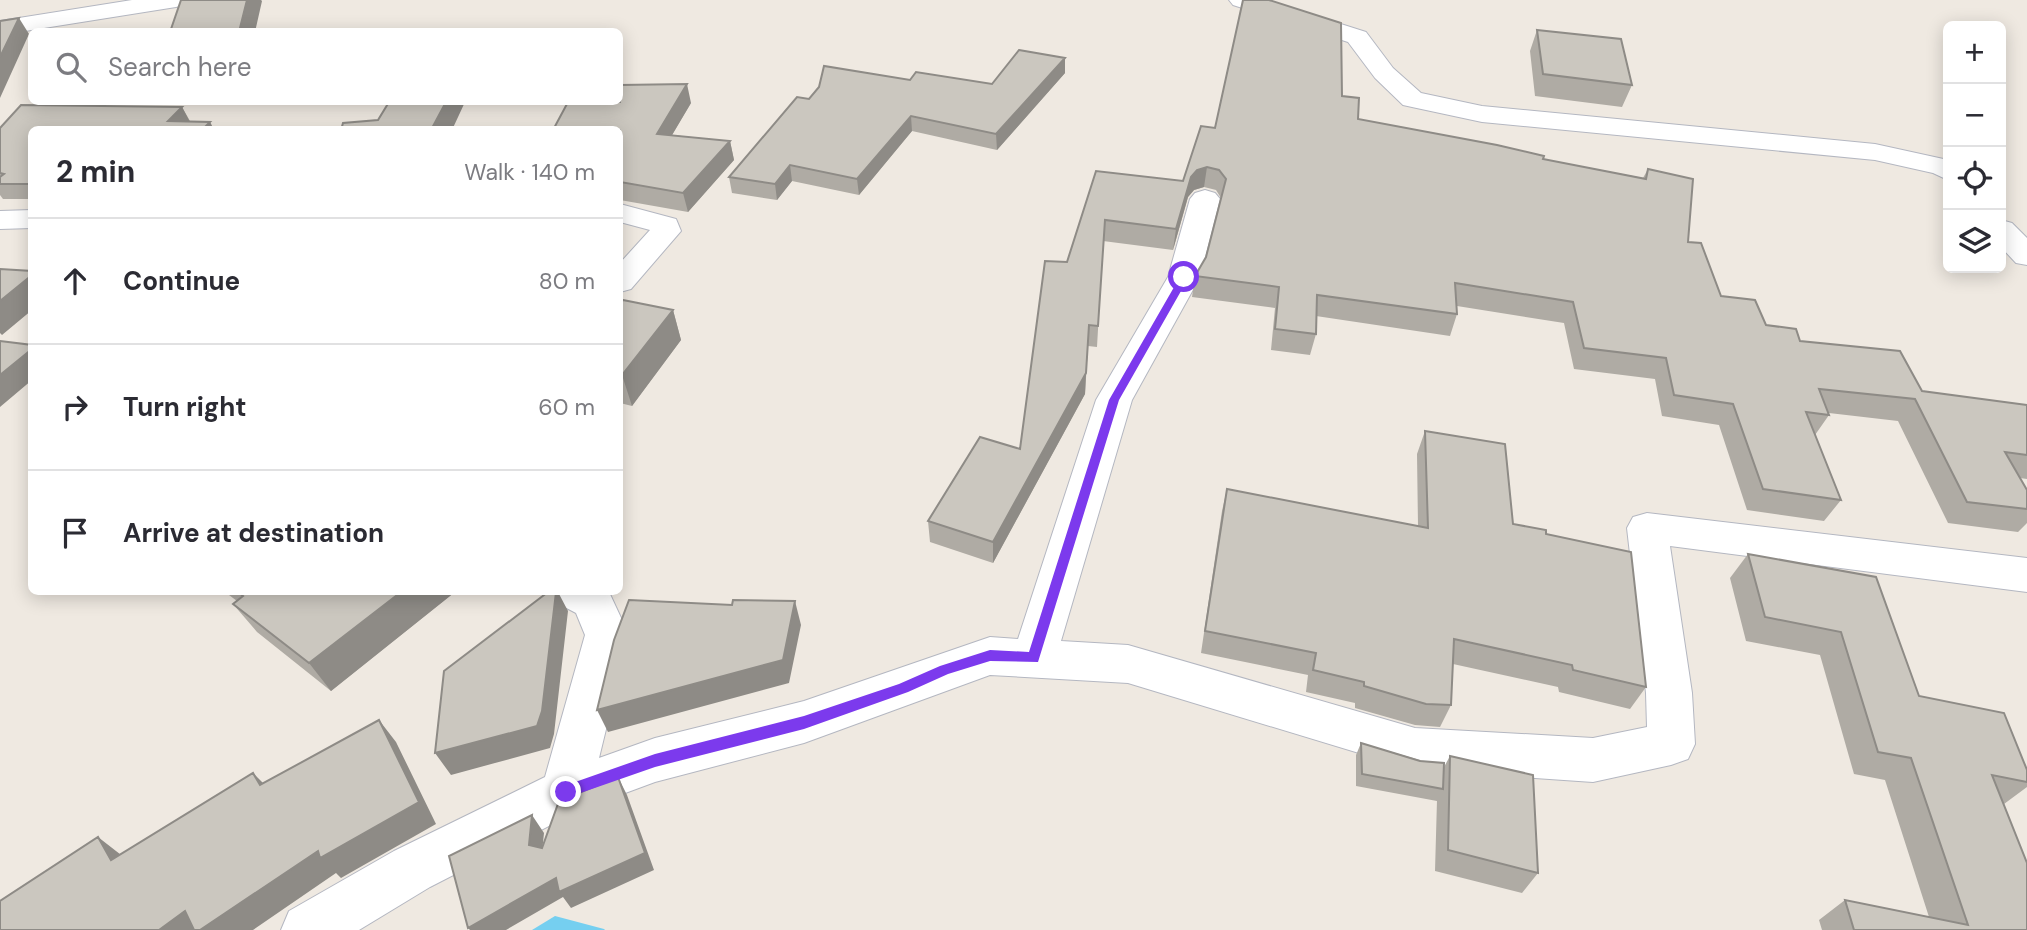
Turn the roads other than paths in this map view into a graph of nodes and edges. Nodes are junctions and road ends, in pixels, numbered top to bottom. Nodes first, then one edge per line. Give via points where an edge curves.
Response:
1 (176, 0) edge
2 (1241, 0) edge
3 (0, 28) edge
4 (1943, 168) edge
5 (1205, 199) dead end
6 (623, 214) edge
7 (28, 219) edge
8 (0, 220) edge
9 (2006, 234) edge
10 (2027, 256) edge
11 (623, 279) edge
12 (2027, 575) edge
13 (579, 595) edge
14 (1034, 658) junction
15 (566, 792) junction
16 (308, 930) edge

1 - 3 street
2 - 4 street via 1357,37 1384,73 1412,99 1482,114 1875,152
5 - 14 street via 1184,277 1114,400
6 - 11 street via 665,225 666,231
7 - 8 street
9 - 10 street
12 - 14 street via 1647,527 1669,693 1671,744 1593,760 1415,749 1128,664
13 - 15 street via 593,603 607,635
14 - 15 street via 990,656 804,722 655,760
15 - 16 street via 412,869

